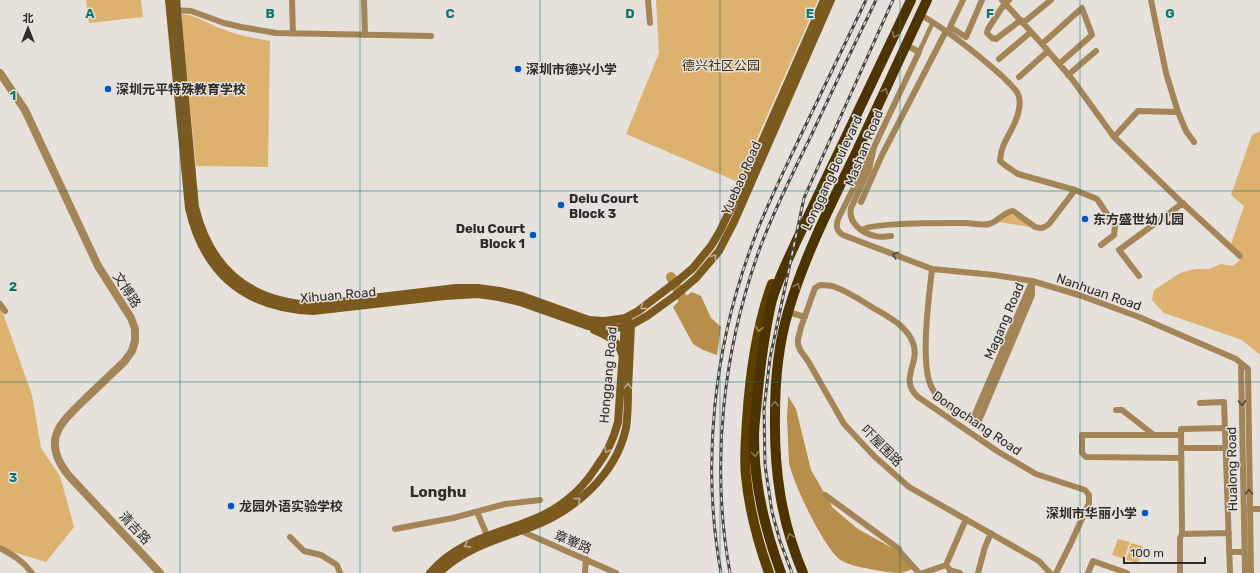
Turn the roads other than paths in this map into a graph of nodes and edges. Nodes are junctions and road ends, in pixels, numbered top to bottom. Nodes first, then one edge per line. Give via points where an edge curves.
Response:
1 (169, 0) edge
2 (176, 0) edge
3 (292, 0) edge
4 (364, 0) edge
5 (648, 0) edge
6 (824, 0) edge
7 (831, 0) edge
8 (911, 0) edge
9 (928, 0) edge
10 (962, 0) edge
11 (982, 0) edge
12 (1051, 0) edge
13 (1151, 0) edge
14 (1005, 1) edge
15 (173, 10) junction
16 (921, 15) junction
17 (933, 22) junction
18 (1022, 22) junction
19 (650, 23) dead end
20 (946, 31) junction
21 (1032, 32) junction
22 (293, 34) junction
23 (365, 35) junction
24 (431, 36) dead end
25 (1042, 44) junction
26 (906, 45) junction
27 (1048, 51) junction
28 (919, 52) junction
29 (1096, 52) dead end
30 (999, 59) dead end
31 (1059, 64) junction
32 (0, 73) edge
33 (1068, 75) junction
34 (1019, 77) dead end
35 (1178, 112) junction
36 (1114, 137) junction
37 (1194, 142) dead end
38 (874, 147) junction
39 (1075, 190) junction
40 (861, 202) dead end
41 (1183, 203) junction
42 (862, 230) junction
43 (891, 236) dead end
44 (796, 242) junction
45 (1101, 245) dead end
46 (1240, 256) dead end
47 (932, 269) junction
48 (1139, 276) dead end
49 (1032, 281) junction
50 (835, 287) joint
51 (0, 304) edge
52 (5, 311) dead end
53 (788, 312) junction
54 (805, 317) junction
55 (625, 318) junction
56 (580, 324) junction
57 (628, 326) junction
58 (623, 358) junction
59 (1241, 364) junction
60 (1248, 369) joint
61 (1200, 402) dead end
62 (1116, 410) dead end
63 (748, 413) junction
64 (1225, 428) junction
65 (1154, 435) junction
66 (1181, 435) junction
67 (754, 436) junction
68 (1181, 448) junction
69 (1225, 448) junction
70 (1181, 458) junction
71 (825, 495) dead end
72 (92, 500) joint
73 (540, 500) dead end
74 (1246, 509) junction
75 (1260, 509) edge
76 (478, 512) junction
77 (966, 519) junction
78 (395, 530) dead end
79 (521, 531) junction
80 (991, 533) junction
81 (1229, 533) junction
82 (1182, 534) junction
83 (488, 535) junction
84 (290, 537) dead end
85 (0, 548) edge
86 (1229, 552) junction
87 (1244, 552) junction
88 (586, 559) junction
89 (948, 569) edge
90 (32, 573) edge
91 (160, 573) edge
92 (340, 573) edge
93 (430, 573) edge
94 (439, 573) edge
95 (585, 573) edge
96 (616, 573) edge
97 (769, 573) edge
98 (781, 573) edge
99 (803, 573) edge
100 (919, 573) edge
101 (923, 573) edge
102 (960, 573) edge
103 (978, 573) edge
104 (1050, 573) edge
105 (1056, 573) edge
106 (1088, 573) edge
107 (1127, 573) edge
108 (1180, 573) edge
109 (1230, 573) edge
110 (1245, 573) edge
111 (1251, 573) edge

1 - 15 main road, Xihuan Road
2 - 15 main road, Xihuan Road
3 - 22 street
4 - 23 street
5 - 19 street
6 -> 55 main road, Yuebao Road via 720,231 693,268 638,311
57 -> 7 main road, Yuebao Road via 647,316 688,286 719,251
8 -> 44 highway, Longgang Boulevard
9 - 16 highway, Longgang Boulevard
10 - 11 street via 950,28 966,37
12 - 18 street
13 - 35 street via 1166,72
14 - 18 street
14 - 18 street via 987,33 996,39
15 - 22 street via 191,11 241,27
15 - 55 main road, Xihuan Road via 199,224 205,239 220,262 249,288 280,301 313,305 456,288 484,288 522,296 590,320
15 - 56 main road, Xihuan Road via 189,208 193,226 205,252 231,283 261,301 295,310 313,311 478,294 520,302
16 - 17 street
16 - 26 highway, Longgang Boulevard
17 - 20 street
17 - 28 street, Mashan Road
18 - 21 street
20 - 39 street via 979,55 1018,94 1018,114 1001,150 1000,161 1018,174
20 - 40 street via 882,155
21 - 25 street
21 - 30 street
22 - 23 street
23 - 24 street
25 - 27 street
25 - 31 street via 1082,8 1092,35
26 - 28 street
53 -> 26 highway, Longgang Boulevard via 812,244
27 - 31 street
27 - 34 street
28 - 38 street, Mashan Road
29 - 33 street
31 - 33 street
32 - 72 street, 文博路 via 25,110 95,261 125,306 135,329 132,351 124,362 67,417 59,428 55,440 55,451 60,465
33 - 36 street
35 - 36 street via 1138,111
35 - 37 street
36 - 41 street
38 - 42 street, Mashan Road via 869,169 850,214 854,224
47 -> 38 street, Nanhuan Road via 838,232 838,219
39 - 42 street via 1044,228 1035,227 1013,211 990,224 928,223 875,226
39 - 45 street via 1097,199 1115,226 1114,235
41 - 46 street
41 - 48 street via 1119,250
42 - 43 street via 875,237
44 -> 63 main road, Longgang Boulevard via 775,277 764,305 752,369
44 - 67 highway, Longgang Boulevard via 771,303
47 - 49 street, Nanhuan Road
47 - 49 street, Magang Road via 926,341 927,372 931,386 938,396 949,407 975,422
49 - 59 street, Nanhuan Road via 1139,317 1236,359
50 - 54 street, 吓屋围路 via 820,285 815,288
50 - 105 street, Dongchang Road via 891,318 910,335 915,355 910,387 918,397 997,451 1036,474 1085,490 1089,496 1088,503
51 - 52 street
53 - 54 street
99 -> 53 highway, Longgang Boulevard via 783,510 775,443 777,364
54 - 77 street, 吓屋围路 via 798,339 800,350 844,424 909,487
55 - 57 main road, Honggang Road
56 - 57 main road, Xihuan Road via 602,328
56 - 58 main road via 615,341
57 - 58 main road, Honggang Road
79 -> 57 main road, Honggang Road via 547,520 574,504 600,479 616,455 627,419
58 -> 83 main road, Honggang Road via 617,428 609,448 595,470 575,493 552,510
59 - 60 street, Nanhuan Road
59 -> 74 street, Hualong Road
74 -> 60 street, Hualong Road
61 - 64 street via 1224,402
62 - 65 street via 1122,410
63 - 67 highway
63 - 97 main road, Longgang Boulevard via 745,463 747,484 757,534
64 - 66 street via 1181,429
64 - 69 street
65 - 66 street
65 - 70 street via 1082,435 1082,453 1086,458
66 - 68 street
67 -> 98 highway via 762,505 768,534
68 - 69 street
68 - 70 street
69 - 81 street
70 - 82 street
71 - 100 street via 899,549
72 - 91 street, 清吉路
73 - 76 street via 505,504
74 - 75 street
74 - 87 street, Hualong Road
74 - 111 street, Hualong Road
76 - 78 street
76 - 83 street
77 - 80 street, 吓屋围路
77 - 89 street
79 - 88 street, 章輋路
79 - 94 main road, Honggang Road via 472,550
80 - 103 street
80 - 104 street, 吓屋围路 via 1039,561
81 - 82 street
81 - 86 street
82 - 108 street
83 -> 93 main road, Honggang Road via 451,554
84 - 92 street via 304,550 321,555 337,565
85 - 90 street via 20,560
86 - 87 street
86 - 109 street
87 - 110 street, Hualong Road
88 - 95 street
88 - 96 street, 章輋路
89 - 101 street
89 - 102 street
106 - 107 street via 1093,561

